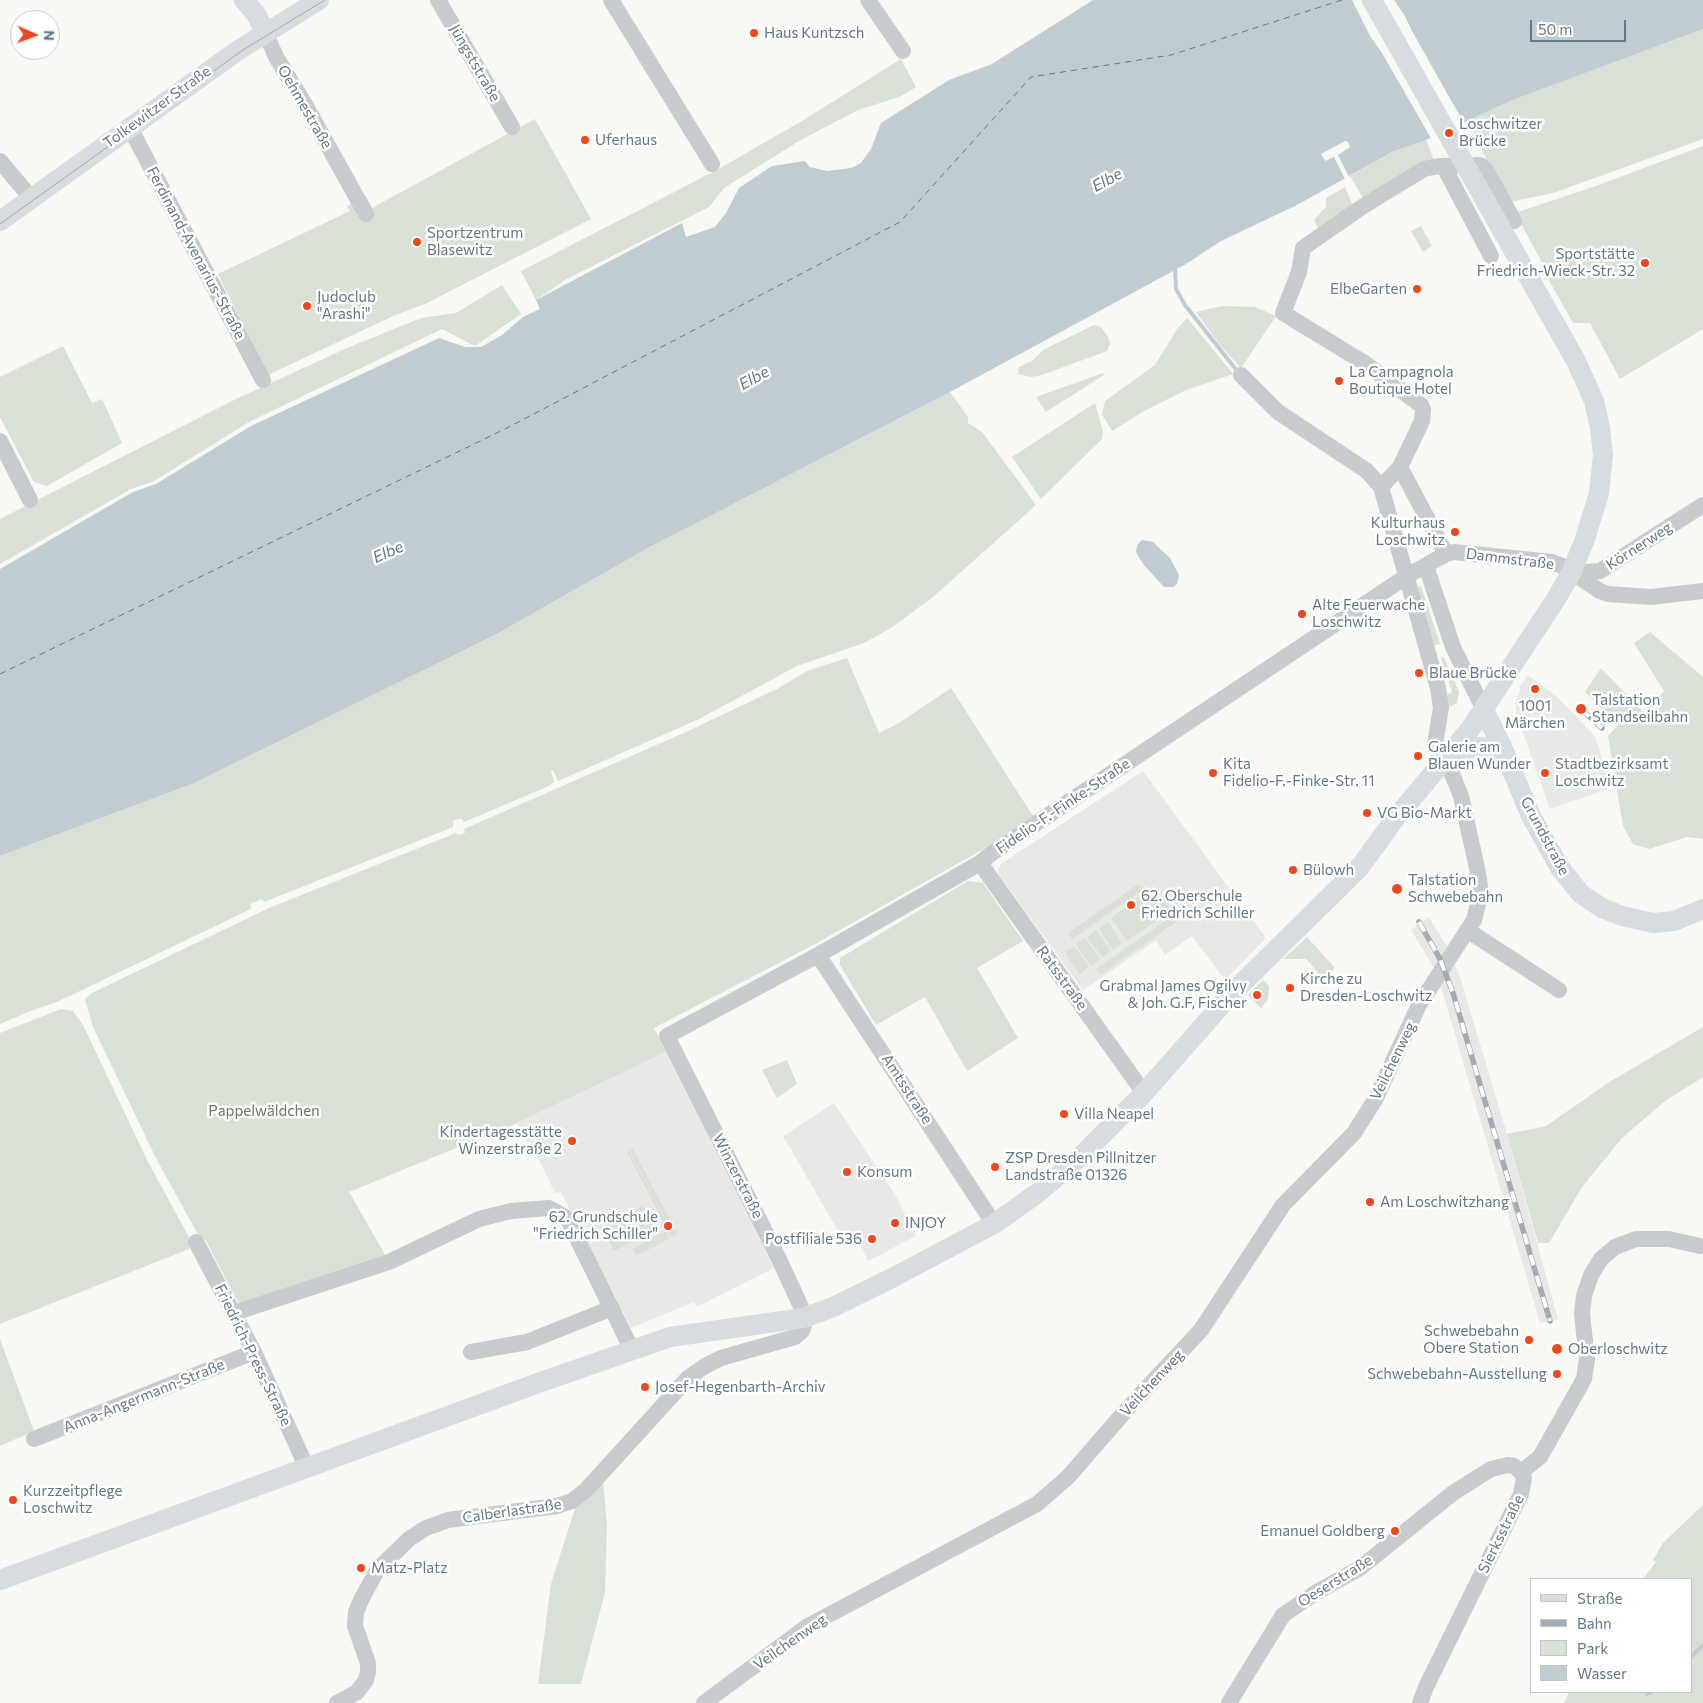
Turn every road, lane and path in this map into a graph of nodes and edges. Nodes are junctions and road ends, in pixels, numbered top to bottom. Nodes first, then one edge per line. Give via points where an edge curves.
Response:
1 (244, 0) edge
2 (318, 0) edge
3 (438, 0) edge
4 (612, 0) edge
5 (868, 0) edge
6 (1372, 0) edge
7 (265, 32) junction
8 (903, 51) dead end
9 (129, 126) junction
10 (512, 127) dead end
11 (0, 161) edge
12 (712, 164) dead end
13 (1444, 167) junction
14 (32, 199) junction
15 (1511, 210) dead end
16 (366, 214) dead end
17 (0, 221) edge
18 (1492, 256) dead end
19 (1241, 375) dead end
20 (263, 380) dead end
21 (0, 441) edge
22 (1400, 467) junction
23 (1381, 487) junction
24 (30, 500) dead end
25 (1703, 505) edge
26 (1446, 554) junction
27 (1426, 566) junction
28 (1571, 573) junction
29 (1407, 576) junction
30 (1703, 591) edge
31 (1484, 710) junction
32 (1503, 749) junction
33 (1444, 750) junction
34 (980, 863) junction
35 (1703, 909) edge
36 (1468, 930) junction
37 (818, 955) junction
38 (1559, 990) dead end
39 (667, 1036) joint
40 (1144, 1093) junction
41 (994, 1224) junction
42 (196, 1242) dead end
43 (1700, 1246) dead end
44 (612, 1308) junction
45 (234, 1313) junction
46 (803, 1318) junction
47 (632, 1350) junction
48 (254, 1352) junction
49 (471, 1352) dead end
50 (34, 1439) dead end
51 (307, 1468) junction
52 (1521, 1472) junction
53 (0, 1580) edge
54 (338, 1703) edge
55 (704, 1703) edge
56 (1229, 1703) edge
57 (1420, 1703) edge

1 - 7 main road, Oehmestraße
2 - 7 main road, Tolkewitzer Straße
3 - 10 street, Jüngststraße
4 - 12 street
5 - 8 street
6 - 28 main road via 1516,252 1585,378 1594,401 1602,461 1599,493
7 - 9 main road, Tolkewitzer Straße
7 - 16 street, Oehmestraße via 276,57
9 - 14 main road, Tolkewitzer Straße
9 - 20 street, Ferdinand-Avenarius-Straße
11 - 14 street
13 - 15 street via 1480,165
13 - 18 street
13 - 22 street via 1424,169 1303,248 1299,272 1283,313 1363,362 1421,405 1422,421
14 - 17 main road, Tolkewitzer Straße
19 - 23 street via 1278,412 1367,470
21 - 24 street
22 - 23 street
22 - 26 street
23 - 29 street
25 - 28 street, Körnerweg via 1600,571
26 - 27 street, Fidelio-F.-Finke-Straße
26 - 28 street, Dammstraße via 1454,552 1552,562
27 - 29 street, Fidelio-F.-Finke-Straße
27 - 31 street via 1453,647
28 - 30 street, Dammstraße via 1608,594 1651,597
28 - 31 main road
29 - 33 street via 1438,688
29 - 34 street, Fidelio-F.-Finke-Straße
31 - 32 main road, Grundstraße
31 - 33 main road
32 - 33 main road
32 - 35 main road, Grundstraße via 1531,816 1560,868 1581,894 1602,908 1643,921 1674,921
33 - 36 street, Veilchenweg via 1461,796 1481,892
33 - 40 main road via 1360,867 1233,992
34 - 37 street, Fidelio-F.-Finke-Straße
34 - 40 street, Ratsstraße
36 - 38 street
36 - 55 street, Veilchenweg via 1419,1004 1375,1100 1354,1133 1283,1205 1201,1330 1068,1476 1037,1504 808,1626
37 - 39 street, Fidelio-F.-Finke-Straße
37 - 41 street, Amtsstraße
39 - 46 street, Winzerstraße via 779,1259
40 - 41 main road via 1081,1156
41 - 46 main road via 876,1286
42 - 45 street, Friedrich-Press-Straße
43 - 52 street, Sierksstraße via 1668,1239 1636,1239 1615,1248 1601,1259 1584,1296 1582,1314 1587,1359 1584,1379 1540,1457
44 - 45 street via 567,1218 550,1208 532,1208 479,1219 389,1262
44 - 47 street
44 - 49 street via 527,1342
45 - 48 street, Friedrich-Press-Straße
46 - 47 main road via 684,1335
46 - 54 street, Calberlastraße via 802,1331 795,1337 721,1358 688,1378 586,1490 572,1501 557,1506 448,1520 426,1528 408,1540 378,1569 362,1598 355,1626 368,1672 357,1692
47 - 51 main road
48 - 50 street, Anna-Angermann-Straße
48 - 51 street, Friedrich-Press-Straße
51 - 53 main road
52 - 56 street, Oeserstraße via 1508,1465 1491,1469 1453,1493 1360,1568 1283,1615
52 - 57 street, Sierksstraße via 1524,1478 1521,1494

